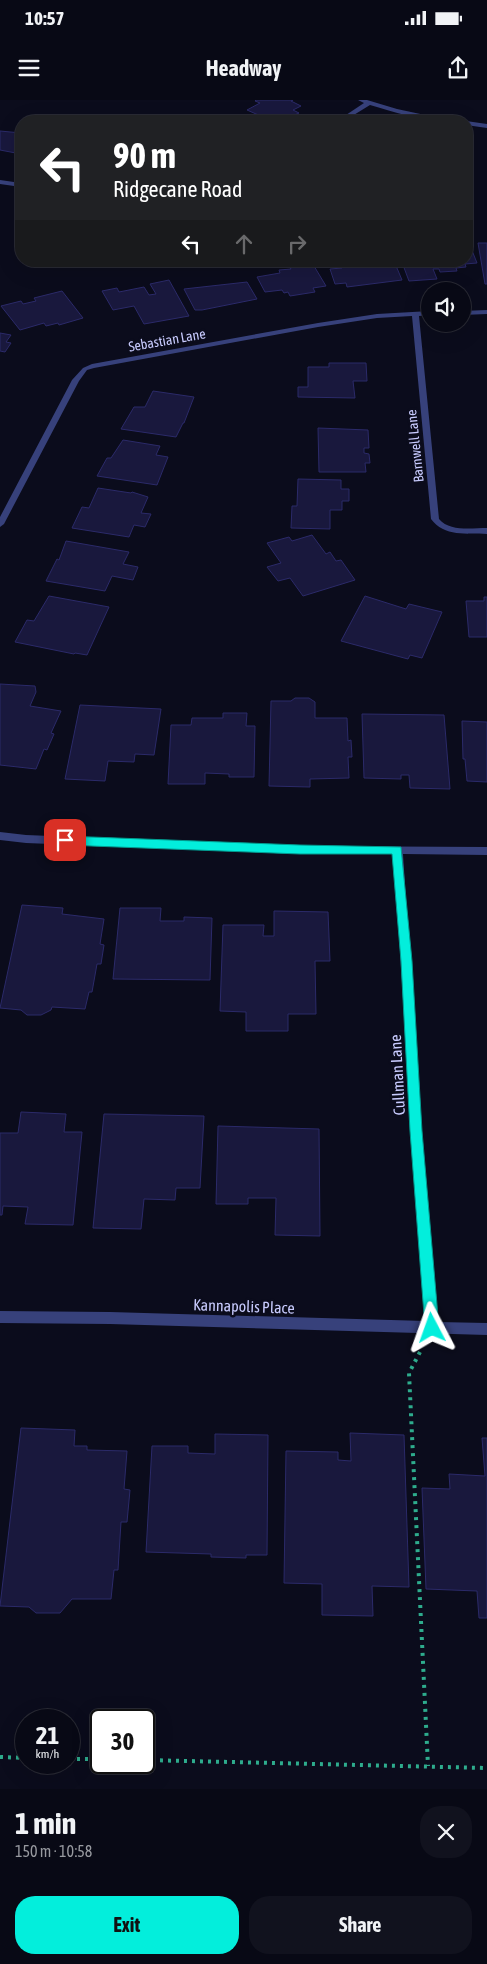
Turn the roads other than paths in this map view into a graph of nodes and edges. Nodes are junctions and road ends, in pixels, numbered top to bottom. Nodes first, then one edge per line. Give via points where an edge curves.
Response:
1 (361, 100) edge
2 (368, 102) junction
3 (349, 115) edge
4 (418, 115) edge
5 (473, 124) edge
6 (487, 126) edge
7 (0, 182) edge
8 (15, 184) edge
9 (471, 312) edge
10 (487, 312) edge
11 (415, 314) junction
12 (421, 314) edge
13 (0, 524) edge
14 (487, 530) edge
15 (0, 836) edge
16 (398, 850) junction
17 (487, 851) edge
18 (0, 1317) edge
19 (432, 1328) junction
20 (487, 1329) edge

1 - 2 street
2 - 3 street
2 - 4 street
5 - 6 street
7 - 8 street
9 - 10 street
11 - 12 street, Sebastian Lane
11 - 13 street, Sebastian Lane via 318,325 86,369 76,380
11 - 14 street, Barnwell Lane via 435,519 445,529
15 - 16 street via 300,850
16 - 17 street
16 - 19 street, Cullman Lane
18 - 19 street, Kannapolis Place
19 - 20 street, Kannapolis Place

